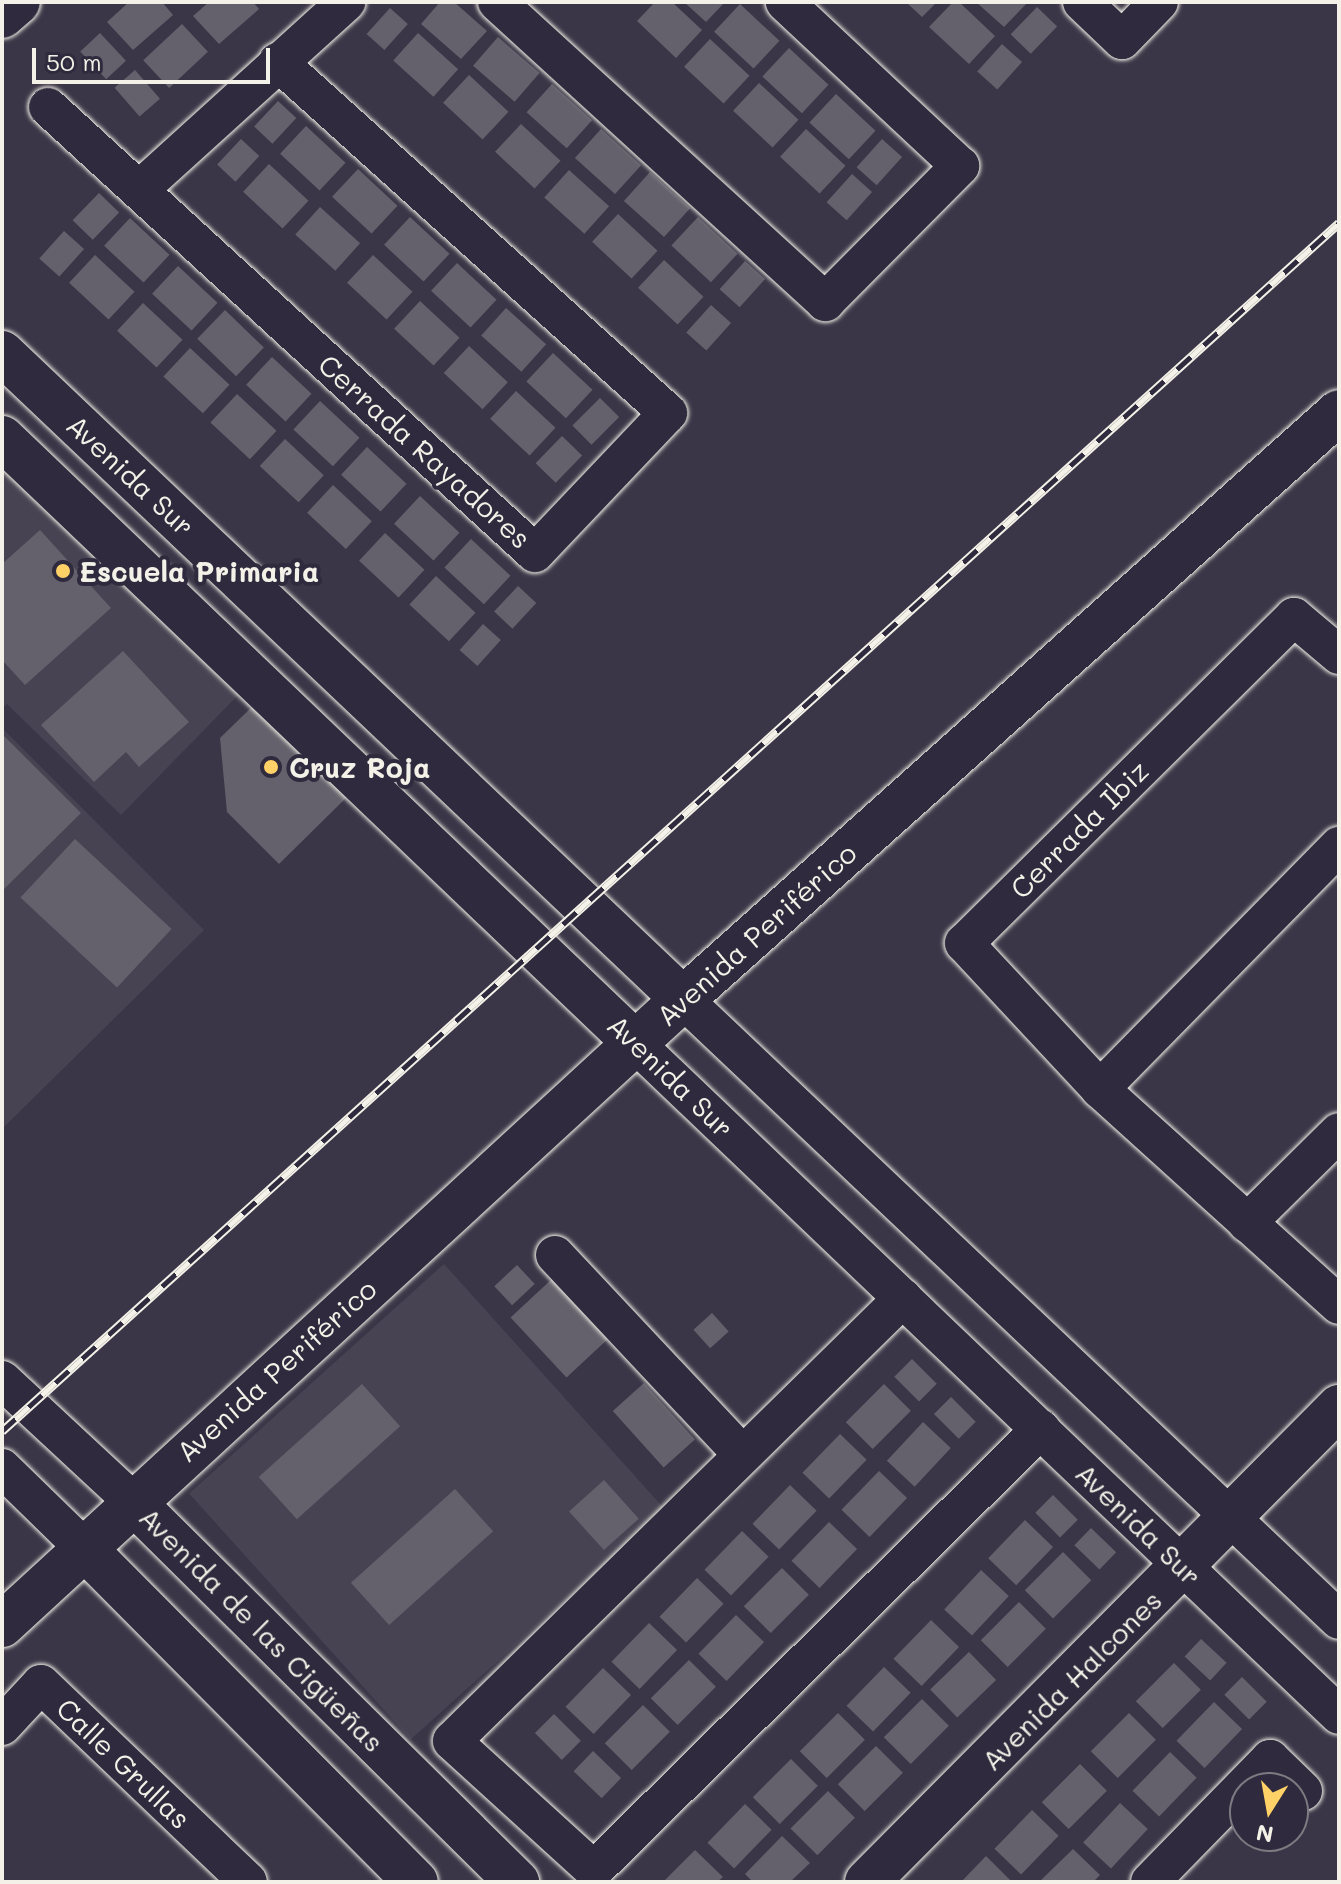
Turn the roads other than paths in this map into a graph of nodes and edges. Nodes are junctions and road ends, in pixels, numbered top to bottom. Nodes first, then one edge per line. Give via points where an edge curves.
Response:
1 (18, 2) edge
2 (346, 2) edge
3 (497, 2) edge
4 (785, 2) edge
5 (1082, 2) edge
6 (1159, 2) edge
7 (2, 16) edge
8 (278, 62) junction
9 (48, 107) dead end
10 (139, 190) junction
11 (2, 353) edge
12 (1339, 412) edge
13 (2, 438) edge
14 (1339, 655) edge
15 (397, 728) junction
16 (352, 772) junction
17 (1339, 846) edge
18 (683, 999) junction
19 (635, 1043) junction
20 (1100, 1089) junction
21 (1339, 1132) edge
22 (1247, 1223) junction
23 (555, 1255) dead end
24 (903, 1298) junction
25 (1339, 1305) edge
26 (2, 1380) edge
27 (1339, 1407) edge
28 (1041, 1429) junction
29 (742, 1454) junction
30 (2, 1468) edge
31 (132, 1501) junction
32 (1230, 1516) junction
33 (86, 1550) junction
34 (1185, 1567) junction
35 (1339, 1620) edge
36 (2, 1625) edge
37 (1339, 1715) edge
38 (2, 1726) edge
39 (1257, 1772) edge
40 (1283, 1772) edge
41 (1229, 1801) edge
42 (248, 1882) edge
43 (416, 1882) edge
44 (517, 1882) edge
45 (867, 1882) edge
46 (1150, 1882) edge

1 - 7 main road
2 - 8 street
3 - 4 street via 825,302 960,166
5 - 6 street via 1122,40
8 - 10 street
8 - 10 street, Cerrada Rayadores via 668,413 535,553
9 - 10 street, Cerrada Rayadores
11 - 15 main road, Avenida Sur
12 - 18 main road, Avenida Periférico
13 - 16 main road, Avenida Sur
14 - 20 street, Cerrada Ibiz via 1294,617 964,943
15 - 16 main road
15 - 18 main road, Avenida Sur
16 - 19 main road, Avenida Sur
17 - 20 street
18 - 19 main road, Avenida Periférico
18 - 32 street, Avenida Sur
19 - 24 street, Avenida Sur
19 - 31 main road, Avenida Periférico
20 - 22 street, Cerrada Ibiz
21 - 22 street
22 - 25 street, Cerrada Ibiz
23 - 29 street
24 - 28 street, Avenida Sur
24 - 29 street
26 - 31 street, Avenida de las Cigüeñas
27 - 32 main road, Avenida Halcones
28 - 29 street via 594,1870 452,1741
28 - 34 street, Avenida Sur
30 - 33 street
31 - 33 main road, Avenida Periférico
31 - 44 main road, Avenida de las Cigüeñas
32 - 34 main road, Avenida Halcones
32 - 35 street, Avenida Sur
33 - 36 main road, Avenida Periférico
33 - 43 main road
34 - 37 street, Avenida Sur
34 - 45 main road, Avenida Halcones
38 - 42 street, Calle Grullas via 41,1684
39 - 40 street via 1270,1759
41 - 46 street

